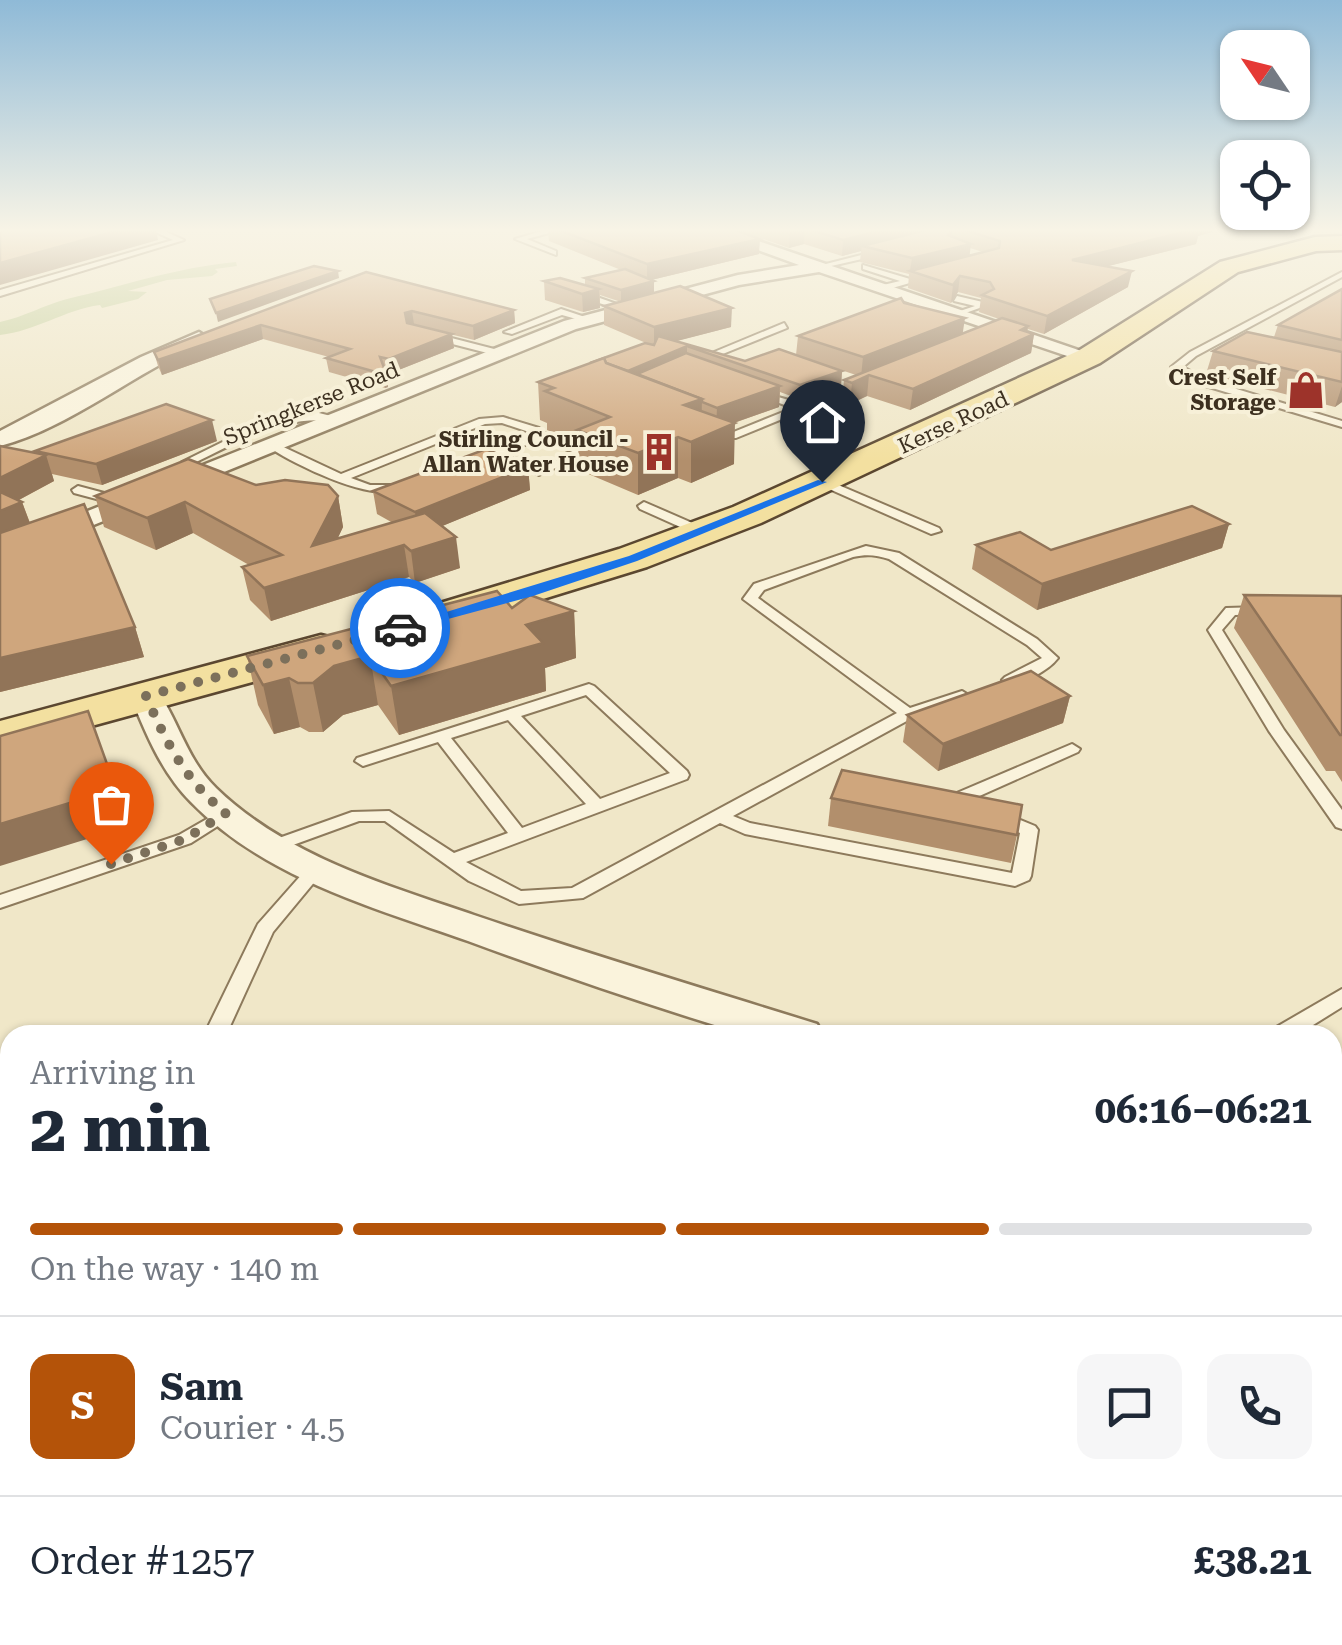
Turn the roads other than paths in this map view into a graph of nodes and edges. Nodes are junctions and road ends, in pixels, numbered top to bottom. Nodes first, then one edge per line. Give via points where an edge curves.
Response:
1 (620, 307) edge
2 (629, 307) edge
3 (955, 307) edge
4 (1168, 307) edge
5 (1281, 307) edge
6 (624, 308) junction
7 (587, 319) junction
8 (784, 326) dead end
9 (222, 329) edge
10 (1004, 329) junction
11 (412, 331) edge
12 (510, 332) edge
13 (983, 337) edge
14 (1217, 341) junction
15 (1235, 345) edge
16 (500, 353) junction
17 (715, 354) junction
18 (1089, 357) junction
19 (728, 359) edge
20 (702, 372) edge
21 (880, 378) edge
22 (845, 379) edge
23 (862, 384) junction
24 (753, 390) edge
25 (803, 408) junction
26 (338, 419) junction
27 (1342, 424) edge
28 (698, 430) edge
29 (535, 432) junction
30 (0, 439) edge
31 (273, 446) junction
32 (497, 454) junction
33 (188, 462) edge
34 (466, 465) edge
35 (341, 478) junction
36 (822, 482) junction
37 (408, 487) edge
38 (78, 490) dead end
39 (129, 504) junction
40 (644, 506) dead end
41 (702, 532) junction
42 (934, 532) dead end
43 (0, 555) edge
44 (1286, 612) edge
45 (146, 696) junction
46 (512, 714) junction
47 (908, 714) junction
48 (0, 736) edge
49 (441, 736) junction
50 (1072, 750) dead end
51 (363, 761) dead end
52 (597, 806) junction
53 (226, 813) junction
54 (721, 817) junction
55 (1342, 824) edge
56 (518, 836) junction
57 (271, 848) junction
58 (453, 860) junction
59 (317, 868) junction
60 (0, 902) edge
61 (1342, 997) edge
62 (220, 1025) edge
63 (764, 1025) edge
64 (1296, 1025) edge

1 - 6 lane
2 - 6 street, Springkerse Road
3 - 10 street
4 - 18 main road, Kerse Road
5 - 14 lane
6 - 7 street, Springkerse Road
7 - 12 lane via 561,312
7 - 16 street, Springkerse Road
8 - 17 lane
9 - 30 street via 158,352
10 - 13 lane
10 - 18 street
11 - 16 lane
14 - 15 lane
14 - 27 lane via 1176,367 1202,382
16 - 26 street, Springkerse Road
17 - 19 lane
17 - 20 lane via 686,366
18 - 36 main road, Kerse Road
21 - 23 lane
22 - 23 lane
23 - 25 lane
24 - 25 lane
25 - 28 lane via 732,436
26 - 31 street, Springkerse Road
26 - 33 lane via 321,414 281,420
29 - 32 lane
29 - 32 lane via 586,454 539,472
29 - 35 lane via 519,423 482,421
31 - 35 lane
31 - 39 street, Springkerse Road
32 - 34 lane
35 - 37 lane via 368,489
36 - 41 main road, Kerse Road
36 - 42 lane
38 - 39 lane
39 - 43 street, Springkerse Road
40 - 41 lane
41 - 45 main road, Kerse Road via 528,593
44 - 55 lane via 1231,612 1215,630
45 - 48 main road, Kerse Road
45 - 53 street via 169,748 203,795
46 - 49 lane
46 - 52 lane
46 - 52 lane via 590,689 681,775
47 - 47 lane via 1017,678 1050,658 880,552 849,554 759,587 750,599
47 - 54 lane
49 - 51 lane
49 - 56 lane
50 - 54 lane via 944,800 1030,830 1022,876 1006,880 745,828
52 - 56 lane
53 - 57 street
53 - 60 lane via 185,839
54 - 58 lane via 576,894 520,898
56 - 58 lane
57 - 58 lane via 346,820 389,816
57 - 59 street
59 - 62 lane via 265,929
59 - 63 street via 682,1003
61 - 64 lane

